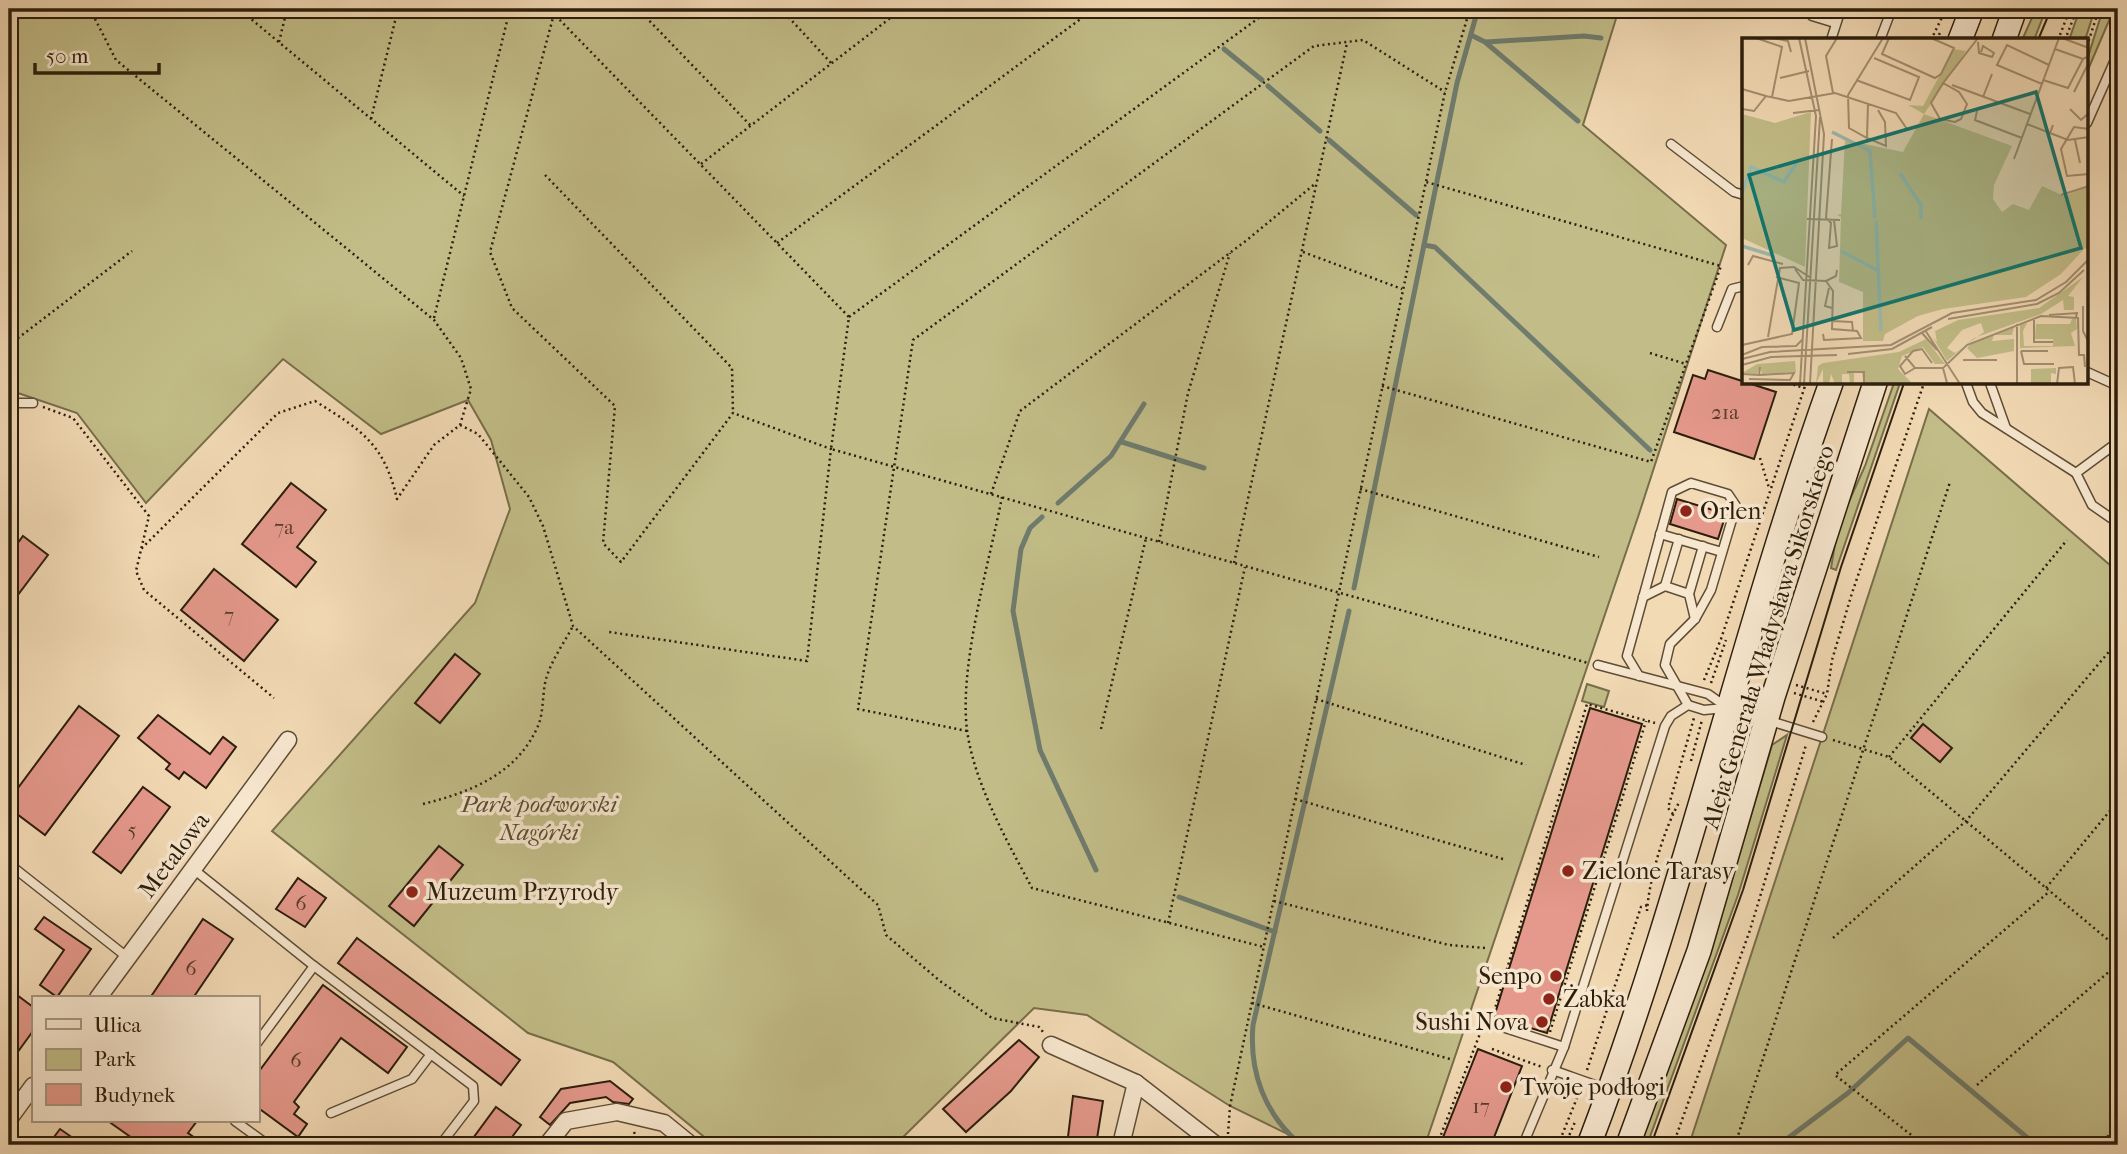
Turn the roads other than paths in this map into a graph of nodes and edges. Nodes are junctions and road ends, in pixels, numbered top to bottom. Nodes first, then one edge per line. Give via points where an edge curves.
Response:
1 (1841, 9) edge
2 (1884, 9) edge
3 (1972, 9) edge
4 (2015, 9) edge
5 (1812, 16) dead end
6 (1836, 23) junction
7 (1832, 38) edge
8 (1881, 38) edge
9 (1961, 38) edge
10 (2005, 38) edge
11 (2118, 53) edge
12 (2088, 121) edge
13 (1671, 144) dead end
14 (1742, 194) edge
15 (1742, 286) edge
16 (1717, 327) dead end
17 (2088, 372) edge
18 (1830, 385) edge
19 (1874, 385) edge
20 (1967, 385) edge
21 (1991, 385) edge
22 (2118, 386) edge
23 (9, 403) edge
24 (33, 403) road end
25 (2007, 431) junction
26 (2118, 442) edge
27 (2076, 473) junction
28 (2118, 523) edge
29 (1660, 534) junction
30 (1679, 539) junction
31 (1703, 546) junction
32 (1722, 552) junction
33 (1665, 586) junction
34 (1689, 594) junction
35 (1643, 597) junction
36 (1695, 619) junction
37 (1598, 665) road end
38 (1639, 676) junction
39 (1678, 687) junction
40 (1688, 705) junction
41 (1728, 708) junction
42 (1766, 720) junction
43 (1822, 737) road end
44 (288, 740) dead end
45 (9, 864) edge
46 (192, 868) junction
47 (127, 957) junction
48 (314, 966) junction
49 (99, 996) edge
50 (1490, 1023) road end
51 (259, 1040) edge
52 (1051, 1045) road end
53 (1564, 1047) junction
54 (431, 1054) junction
55 (1552, 1070) junction
56 (1136, 1083) junction
57 (32, 1087) edge
58 (1610, 1089) junction
59 (1649, 1091) junction
60 (331, 1113) dead end
61 (9, 1119) edge
62 (235, 1122) edge
63 (441, 1144) edge
64 (268, 1145) edge
65 (547, 1145) edge
66 (691, 1145) edge
67 (1121, 1145) edge
68 (1216, 1145) edge
69 (1523, 1145) edge
70 (1589, 1145) edge
71 (1628, 1145) edge

1 - 6 lane
2 - 8 lane via 1891,11
3 - 9 main road
4 - 10 main road
5 - 6 lane
6 - 7 lane
11 - 12 lane
13 - 14 lane
15 - 16 lane via 1732,289
17 - 22 lane
18 - 41 main road, Aleja Generała Władysława Sikorskiego via 1770,563
19 - 42 main road, Aleja Generała Władysława Sikorskiego
20 - 25 lane via 1982,413
21 - 25 lane
23 - 24 lane
25 - 27 lane
26 - 27 lane
27 - 28 lane via 2092,505
29 - 30 lane
29 - 32 lane via 1672,492 1691,483 1728,494 1736,506
29 - 35 lane
30 - 31 lane
30 - 33 lane
31 - 32 lane
31 - 34 lane
32 - 36 lane via 1711,590
33 - 34 lane
33 - 35 lane
34 - 36 lane
35 - 38 lane via 1627,656
36 - 39 lane via 1670,644 1665,665
37 - 38 lane
38 - 39 lane
39 - 40 lane
39 - 41 lane via 1708,694
40 - 41 lane
40 - 53 lane via 1665,726
41 - 42 lane
41 - 58 main road, Aleja Generała Władysława Sikorskiego via 1659,943
42 - 43 lane
42 - 59 main road, Aleja Generała Władysława Sikorskiego via 1699,951
44 - 46 street, Metalowa
45 - 47 lane
46 - 47 street, Metalowa
46 - 48 lane
47 - 49 street, Metalowa
48 - 51 lane
48 - 54 lane
50 - 53 lane
52 - 56 street
53 - 55 lane
54 - 60 lane via 412,1079
54 - 63 lane via 473,1086 474,1101
55 - 58 lane
55 - 69 lane
56 - 67 street
56 - 68 street
57 - 61 street
58 - 59 lane
58 - 70 main road, Aleja Generała Władysława Sikorskiego
59 - 71 main road, Aleja Generała Władysława Sikorskiego
62 - 64 lane
65 - 66 street via 566,1121 617,1112 664,1123

